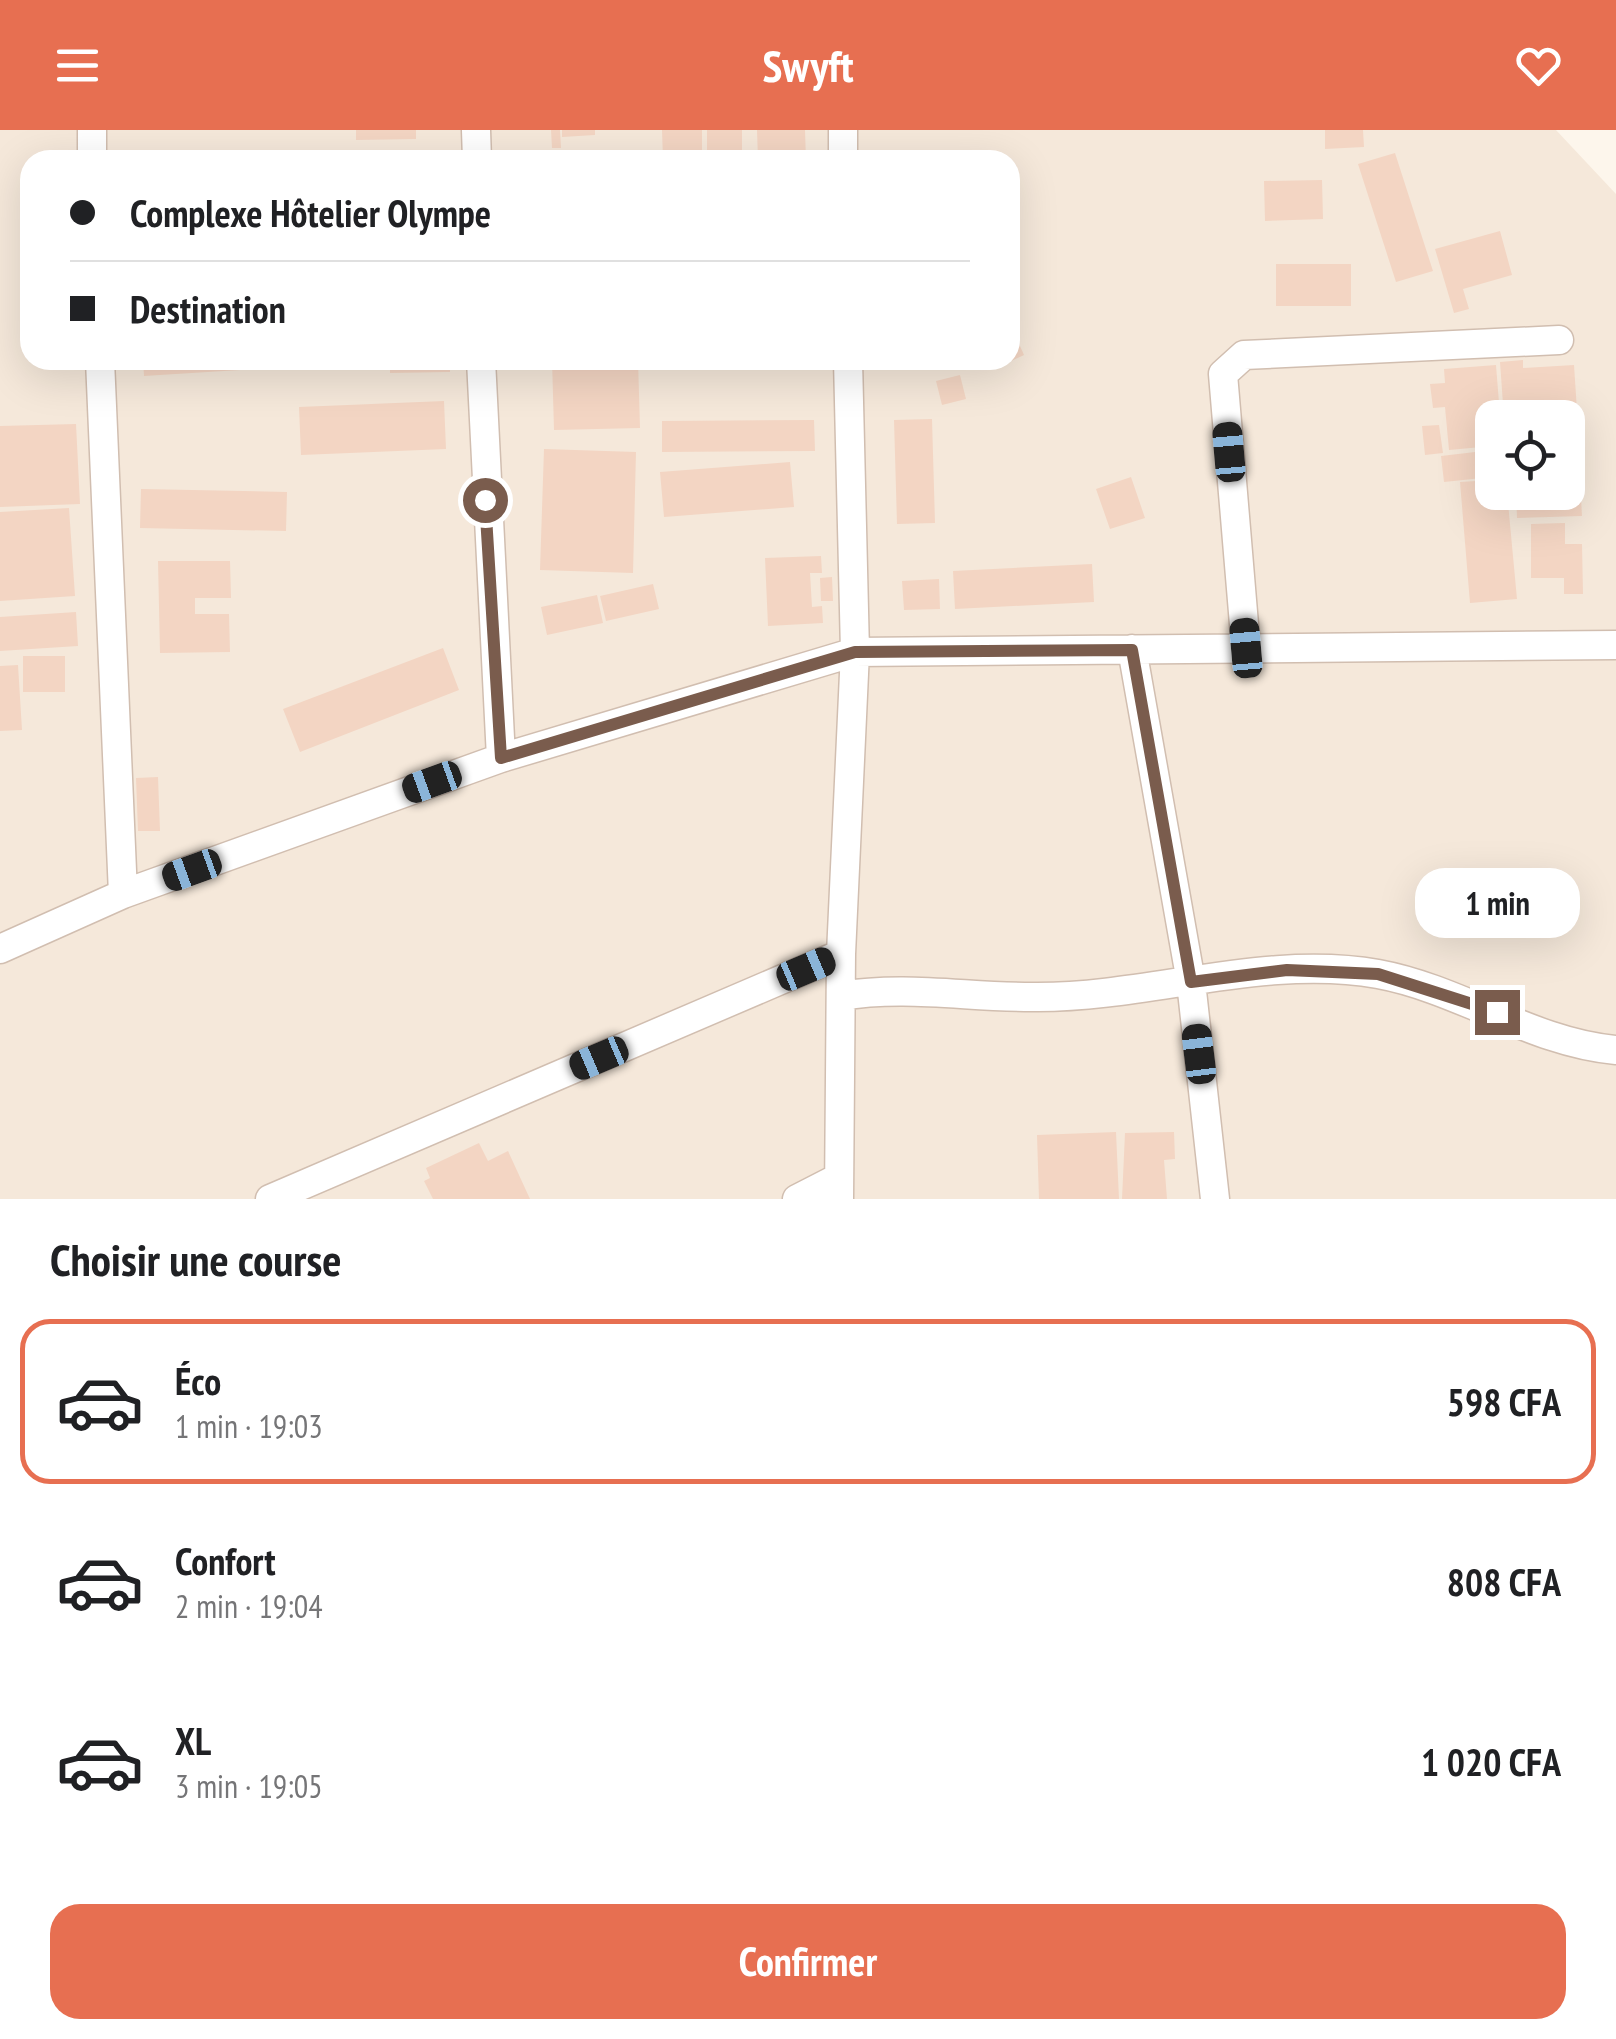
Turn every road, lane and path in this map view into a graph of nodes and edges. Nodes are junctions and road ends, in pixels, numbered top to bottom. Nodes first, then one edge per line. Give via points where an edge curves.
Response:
1 (1559, 340) dead end
2 (100, 370) edge
3 (482, 370) edge
4 (848, 370) edge
5 (1616, 645) edge
6 (1246, 648) junction
7 (1132, 650) junction
8 (855, 652) junction
9 (501, 758) junction
10 (123, 894) junction
11 (0, 949) edge
12 (841, 954) junction
13 (1191, 982) junction
14 (841, 996) junction
15 (1616, 1050) edge
16 (839, 1188) edge
17 (270, 1199) edge
18 (797, 1199) edge
19 (1216, 1199) edge

1 - 6 street via 1244,354 1222,374
2 - 10 street
3 - 9 street
4 - 8 street
5 - 6 street
6 - 7 street
7 - 8 street
7 - 13 street
8 - 9 street
8 - 12 street
9 - 10 street
10 - 11 street
12 - 14 street
12 - 17 street
13 - 14 street via 1039,997 887,988
13 - 15 street via 1287,970 1378,974 1554,1038
13 - 19 street
14 - 16 street
16 - 18 street

